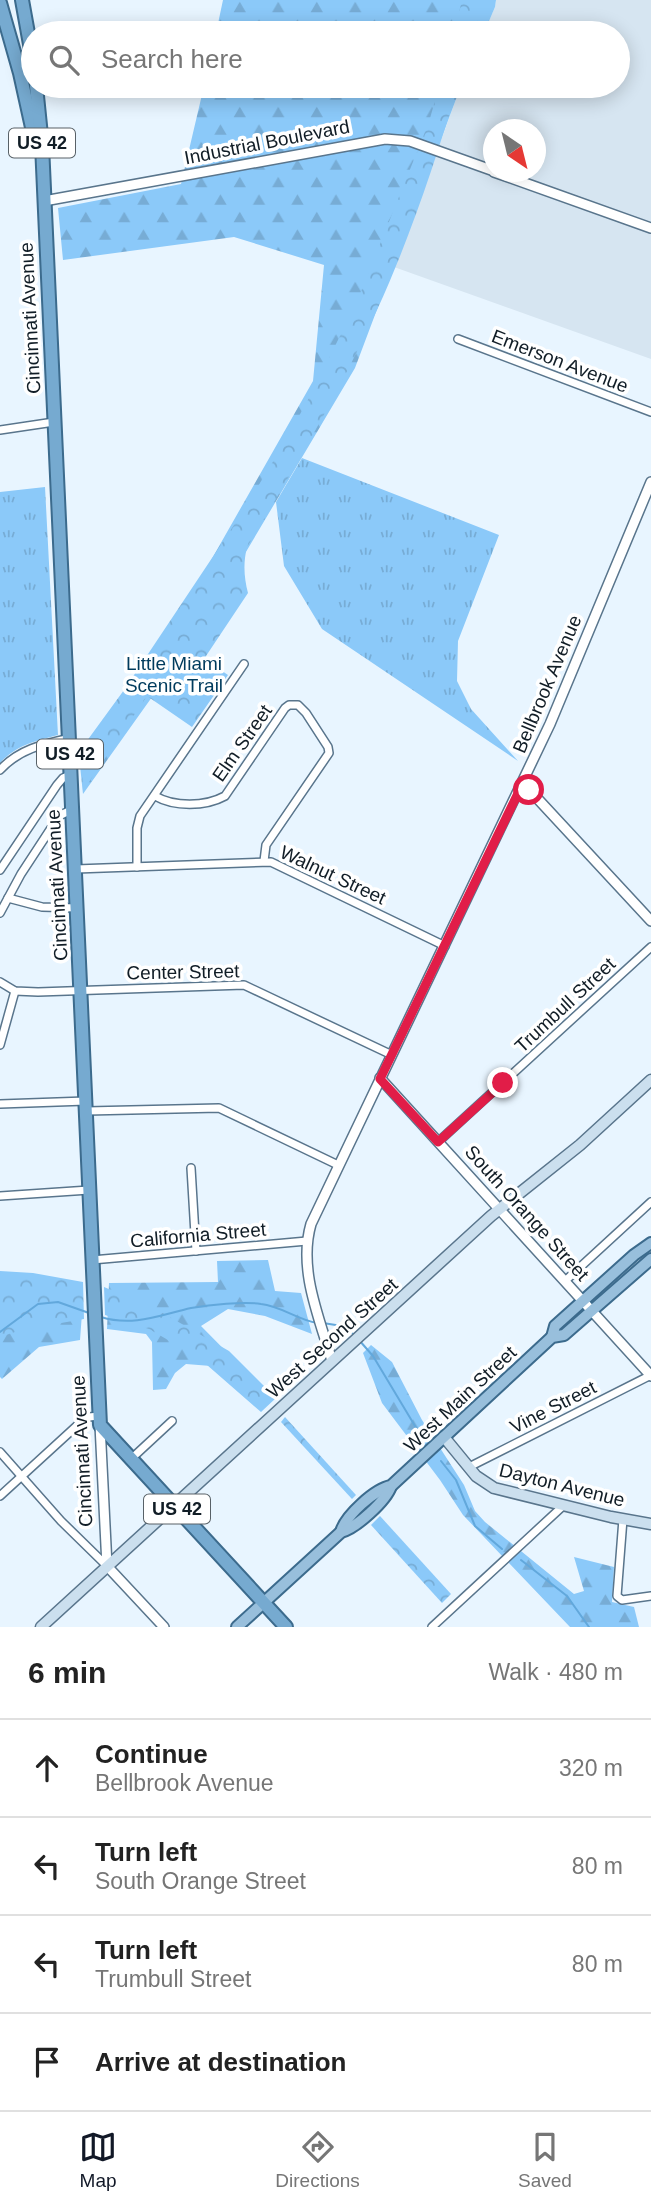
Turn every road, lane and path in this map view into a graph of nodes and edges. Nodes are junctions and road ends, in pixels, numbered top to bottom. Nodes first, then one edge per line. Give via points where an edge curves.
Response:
1 (22, 0) edge
2 (0, 3) edge
3 (26, 21) edge
4 (21, 82) edge
5 (25, 98) edge
6 (37, 98) edge
7 (483, 168) edge
8 (522, 182) edge
9 (44, 201) junction
10 (651, 228) edge
11 (458, 340) dead end
12 (651, 412) edge
13 (54, 422) junction
14 (0, 430) edge
15 (651, 482) edge
16 (244, 664) dead end
17 (69, 738) junction
18 (0, 770) edge
19 (71, 774) junction
20 (523, 783) junction
21 (155, 796) junction
22 (73, 809) junction
23 (264, 861) junction
24 (138, 867) junction
25 (76, 869) junction
26 (0, 870) edge
27 (8, 898) junction
28 (78, 908) junction
29 (0, 913) edge
30 (651, 921) edge
31 (445, 946) junction
32 (651, 947) edge
33 (0, 982) edge
34 (81, 989) junction
35 (15, 991) junction
36 (0, 1045) edge
37 (392, 1055) junction
38 (380, 1079) junction
39 (649, 1086) edge
40 (0, 1104) edge
41 (86, 1106) junction
42 (438, 1142) junction
43 (338, 1165) junction
44 (191, 1168) dead end
45 (89, 1191) junction
46 (0, 1196) edge
47 (651, 1202) edge
48 (500, 1208) junction
49 (307, 1241) junction
50 (651, 1242) edge
51 (196, 1251) junction
52 (651, 1259) edge
53 (92, 1260) junction
54 (565, 1281) junction
55 (583, 1301) junction
56 (591, 1310) junction
57 (552, 1337) junction
58 (332, 1361) junction
59 (651, 1375) edge
60 (100, 1420) junction
61 (172, 1421) dead end
62 (444, 1437) junction
63 (0, 1452) edge
64 (131, 1459) junction
65 (469, 1467) junction
66 (21, 1476) junction
67 (0, 1496) edge
68 (564, 1505) junction
69 (174, 1506) junction
70 (623, 1519) junction
71 (651, 1524) edge
72 (107, 1566) junction
73 (651, 1596) edge
74 (263, 1603) junction
75 (41, 1627) edge
76 (164, 1627) edge
77 (237, 1627) edge
78 (285, 1627) edge
79 (432, 1627) edge

1 - 3 highway
2 - 4 highway, Cincinnati Avenue / US 42
5 - 9 highway, Cincinnati Avenue / US 42
6 - 9 highway, Cincinnati Avenue / US 42
7 - 9 street, Industrial Boulevard via 410,141 385,139
8 - 10 street, Industrial Boulevard
9 - 13 highway, Cincinnati Avenue / US 42
11 - 12 street, Emerson Avenue
13 - 14 street
13 - 17 highway, Cincinnati Avenue / US 42
15 - 20 street, Bellbrook Avenue
16 - 21 street
17 - 18 street via 27,749
17 - 19 highway, Cincinnati Avenue / US 42
19 - 22 highway, Cincinnati Avenue / US 42
19 - 26 street via 57,785
20 - 30 street
20 - 31 street, Bellbrook Avenue
21 - 23 street, Elm Street via 186,804 225,796 285,708 298,705 329,753 267,845
21 - 24 street via 138,823
22 - 25 highway, Cincinnati Avenue / US 42
22 - 27 street via 59,816
23 - 24 street, Walnut Street
23 - 31 street, Walnut Street
24 - 25 street, Walnut Street
25 - 28 highway, Cincinnati Avenue / US 42
27 - 28 street via 42,907
27 - 29 street
28 - 34 highway, Cincinnati Avenue / US 42
31 - 37 street, Bellbrook Avenue
32 - 42 street, Trumbull Street
33 - 35 street
34 - 35 street, Center Street
34 - 37 street, Center Street via 244,985
34 - 41 highway, Cincinnati Avenue / US 42
35 - 36 street
37 - 38 street, Bellbrook Avenue
38 - 42 street, South Orange Street
38 - 43 street, Bellbrook Avenue
39 - 48 main road, West Second Street
40 - 41 street
41 - 43 street via 219,1108
41 - 45 highway, Cincinnati Avenue / US 42
42 - 48 street, South Orange Street
43 - 49 street, Bellbrook Avenue
44 - 51 street
45 - 46 street
45 - 53 highway, Cincinnati Avenue / US 42
47 - 54 street
48 - 54 street, South Orange Street
48 - 58 main road, West Second Street
49 - 51 street, California Street
49 - 58 street, Bellbrook Avenue via 310,1283
50 - 55 main road, West Main Street
51 - 53 street, California Street
52 - 56 main road, West Main Street
53 - 60 highway, Cincinnati Avenue / US 42
54 - 55 street, South Orange Street
55 - 56 street, South Orange Street
55 - 57 main road, West Main Street via 555,1326
56 - 57 main road, West Main Street via 564,1335
56 - 59 street, South Orange Street
57 - 62 main road, West Main Street
58 - 69 main road, West Second Street
59 - 65 street, Vine Street
60 - 64 highway, US 42
60 - 66 street via 89,1417 82,1421
60 - 72 street, Cincinnati Avenue
61 - 64 street
62 - 65 main road, Dayton Avenue
62 - 74 main road, West Main Street via 391,1486 388,1495
63 - 66 street
64 - 69 highway, US 42
65 - 68 main road, Dayton Avenue via 494,1488
66 - 67 street
66 - 72 street
68 - 70 main road, Dayton Avenue
68 - 79 street
69 - 72 main road, West Second Street
69 - 74 highway, US 42
70 - 71 main road, Dayton Avenue
70 - 73 street via 616,1594 619,1599
72 - 75 main road, West Second Street
72 - 76 street
74 - 77 main road, West Main Street
74 - 78 highway

